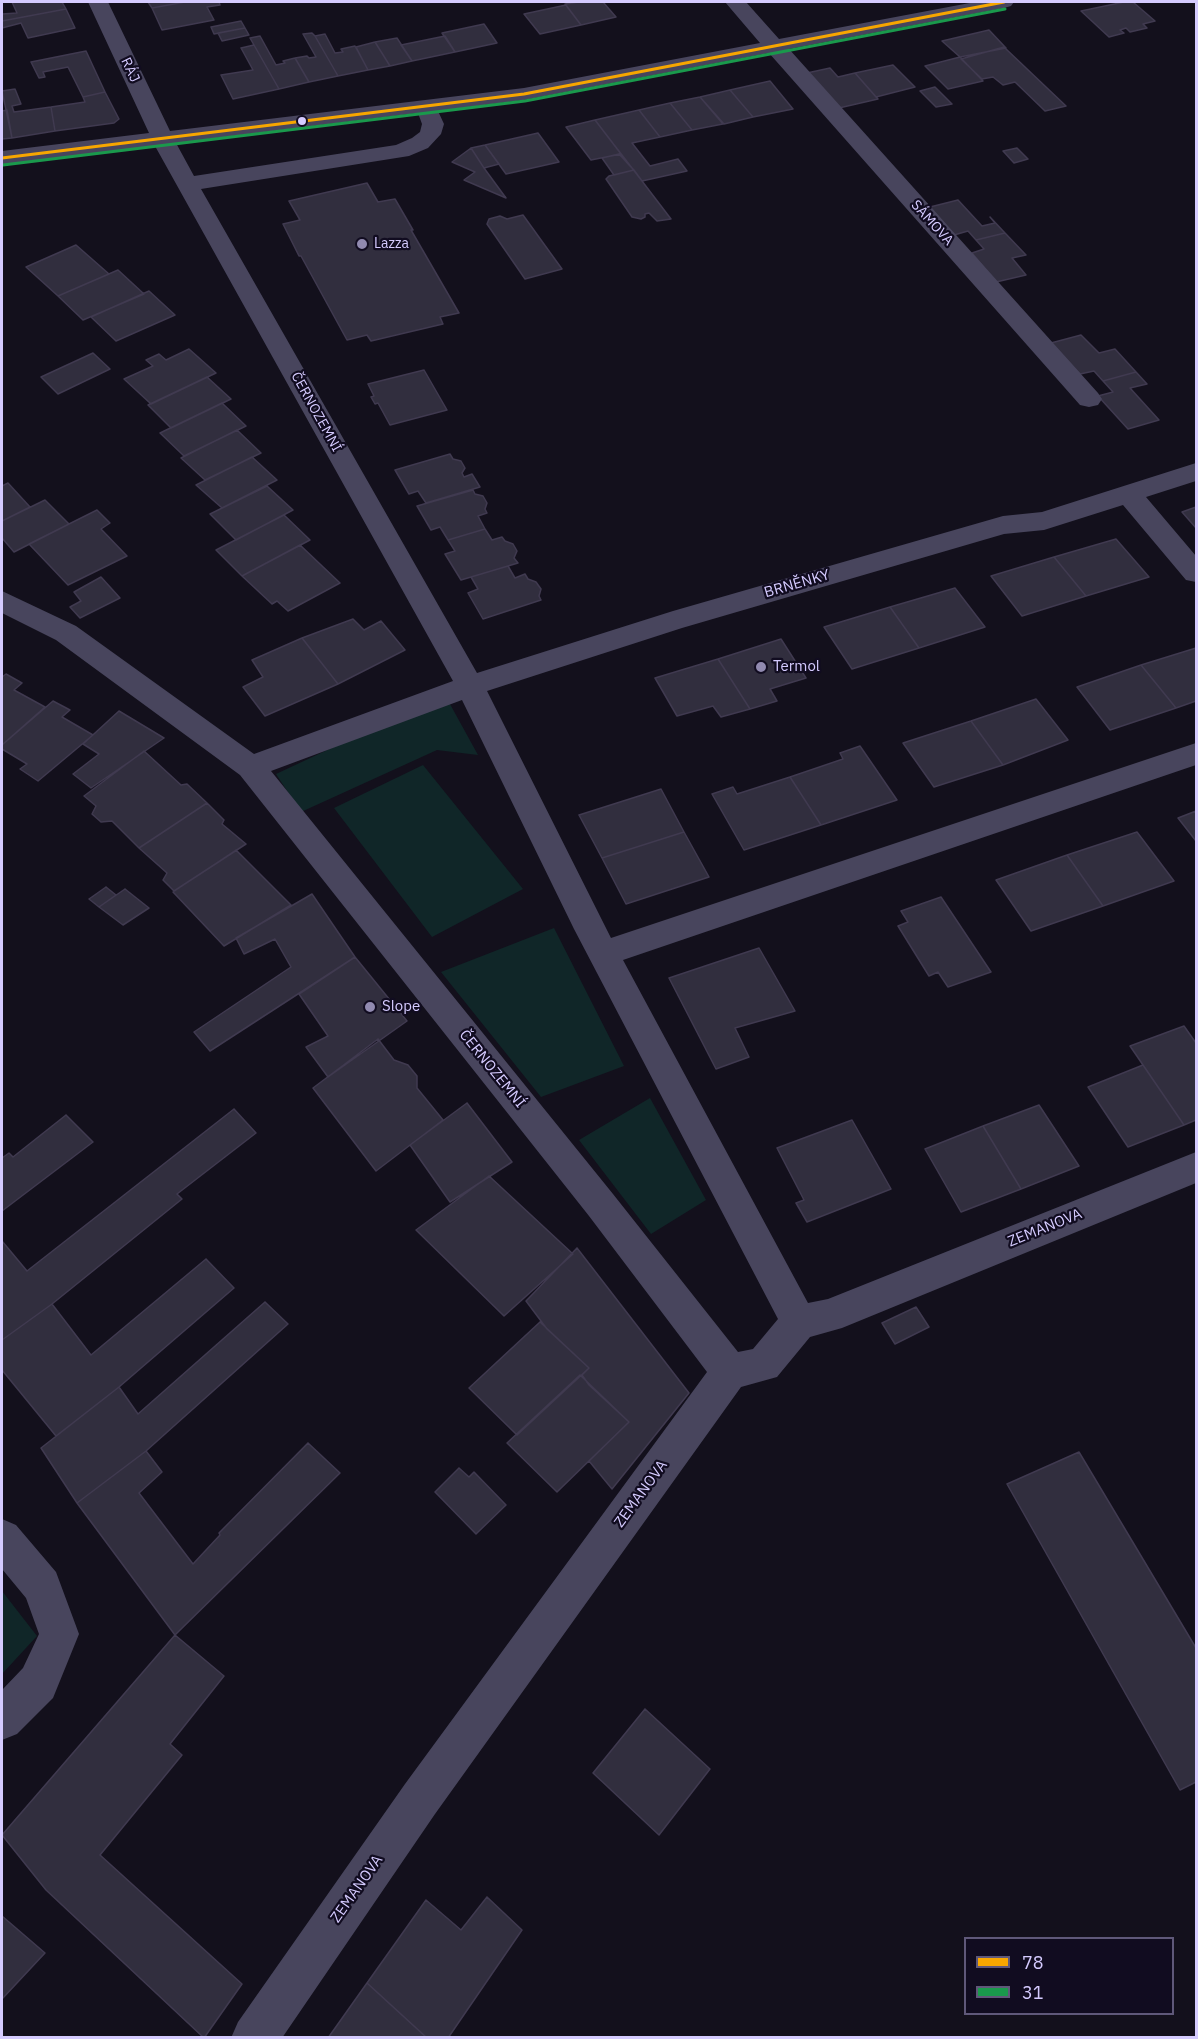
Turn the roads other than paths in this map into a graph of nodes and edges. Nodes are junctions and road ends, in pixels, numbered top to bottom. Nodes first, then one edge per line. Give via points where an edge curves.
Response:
1 (98, 2) edge
2 (735, 2) edge
3 (1004, 2) edge
4 (774, 46) junction
5 (426, 107) junction
6 (162, 138) junction
7 (2, 158) edge
8 (187, 184) junction
9 (1089, 399) dead end
10 (1197, 472) edge
11 (1127, 493) junction
12 (1197, 573) edge
13 (2, 601) edge
14 (470, 686) junction
15 (1197, 754) edge
16 (250, 768) junction
17 (603, 954) junction
18 (1197, 1167) edge
19 (800, 1323) junction
20 (730, 1372) junction
21 (2, 1539) edge
22 (2, 1719) edge
23 (254, 2037) edge

1 - 6 street, RÁJ
2 - 4 street, SÁMOVA
3 - 4 street
4 - 5 street via 524,94
4 - 9 street, SÁMOVA
5 - 6 street
5 - 8 street via 433,124 430,134 401,151
6 - 7 street
6 - 8 street, ČERNOZEMNÍ
8 - 14 street, ČERNOZEMNÍ
10 - 11 street, BRNĚNKY
11 - 12 street
11 - 14 street, BRNĚNKY via 1044,521 1003,525 877,561
13 - 16 street, ČERNOZEMNÍ via 66,633
14 - 16 street
14 - 17 street, ČERNOZEMNÍ
15 - 17 street
16 - 20 street, ČERNOZEMNÍ
17 - 19 street, ČERNOZEMNÍ
18 - 19 street, ZEMANOVA via 829,1316
19 - 20 street via 764,1364
20 - 23 street, ZEMANOVA via 420,1799
21 - 22 street via 42,1586 59,1634 38,1683

